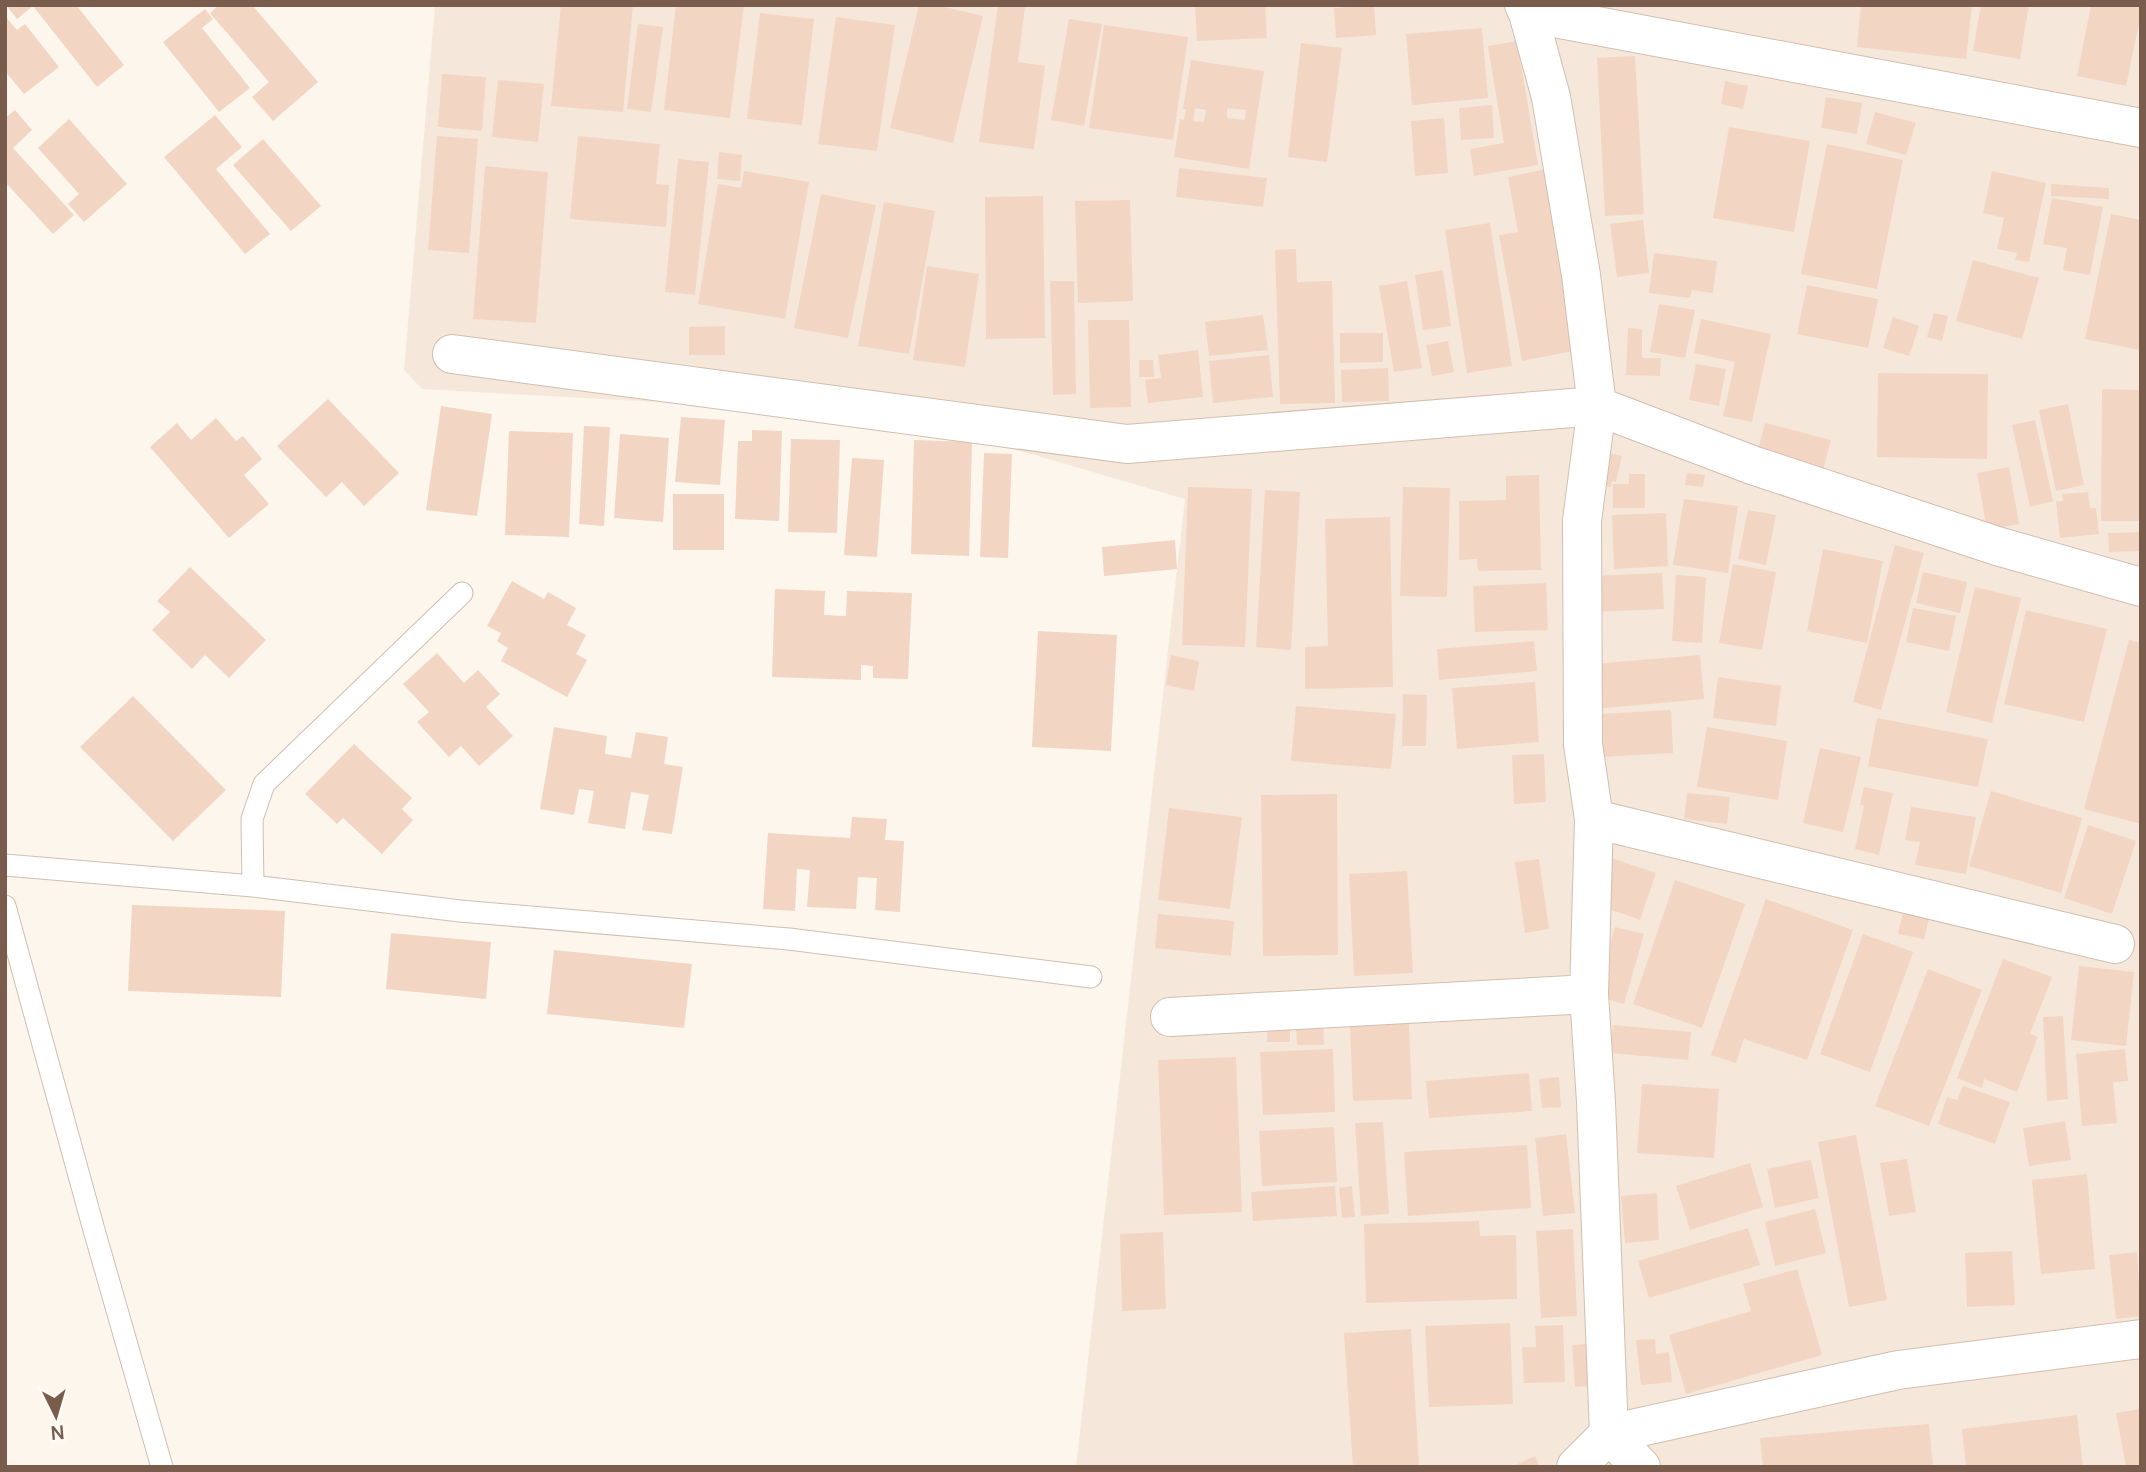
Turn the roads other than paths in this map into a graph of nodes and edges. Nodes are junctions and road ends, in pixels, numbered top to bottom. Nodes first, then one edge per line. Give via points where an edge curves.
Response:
1 (1526, 9) edge
2 (2141, 128) edge
3 (453, 354) dead end
4 (1597, 406) junction
5 (2141, 587) edge
6 (462, 593) dead end
7 (1594, 819) junction
8 (5, 865) edge
9 (253, 886) junction
10 (5, 906) edge
11 (2116, 944) dead end
12 (1091, 977) dead end
13 (1590, 994) junction
14 (1170, 1017) dead end
15 (2141, 1339) edge
16 (1609, 1434) junction
17 (162, 1467) edge
18 (1576, 1467) edge
19 (1641, 1467) edge

1 - 2 street
1 - 4 street via 1552,97
3 - 4 street via 1127,444
4 - 5 street via 1752,465 1997,546
4 - 7 street via 1582,521 1583,744
6 - 9 lane via 264,784 252,819
7 - 11 street
7 - 13 street
8 - 9 lane
9 - 12 lane via 460,911 789,939
10 - 17 lane
13 - 14 street
13 - 16 street
15 - 16 street via 1898,1370
16 - 18 street
16 - 19 street

